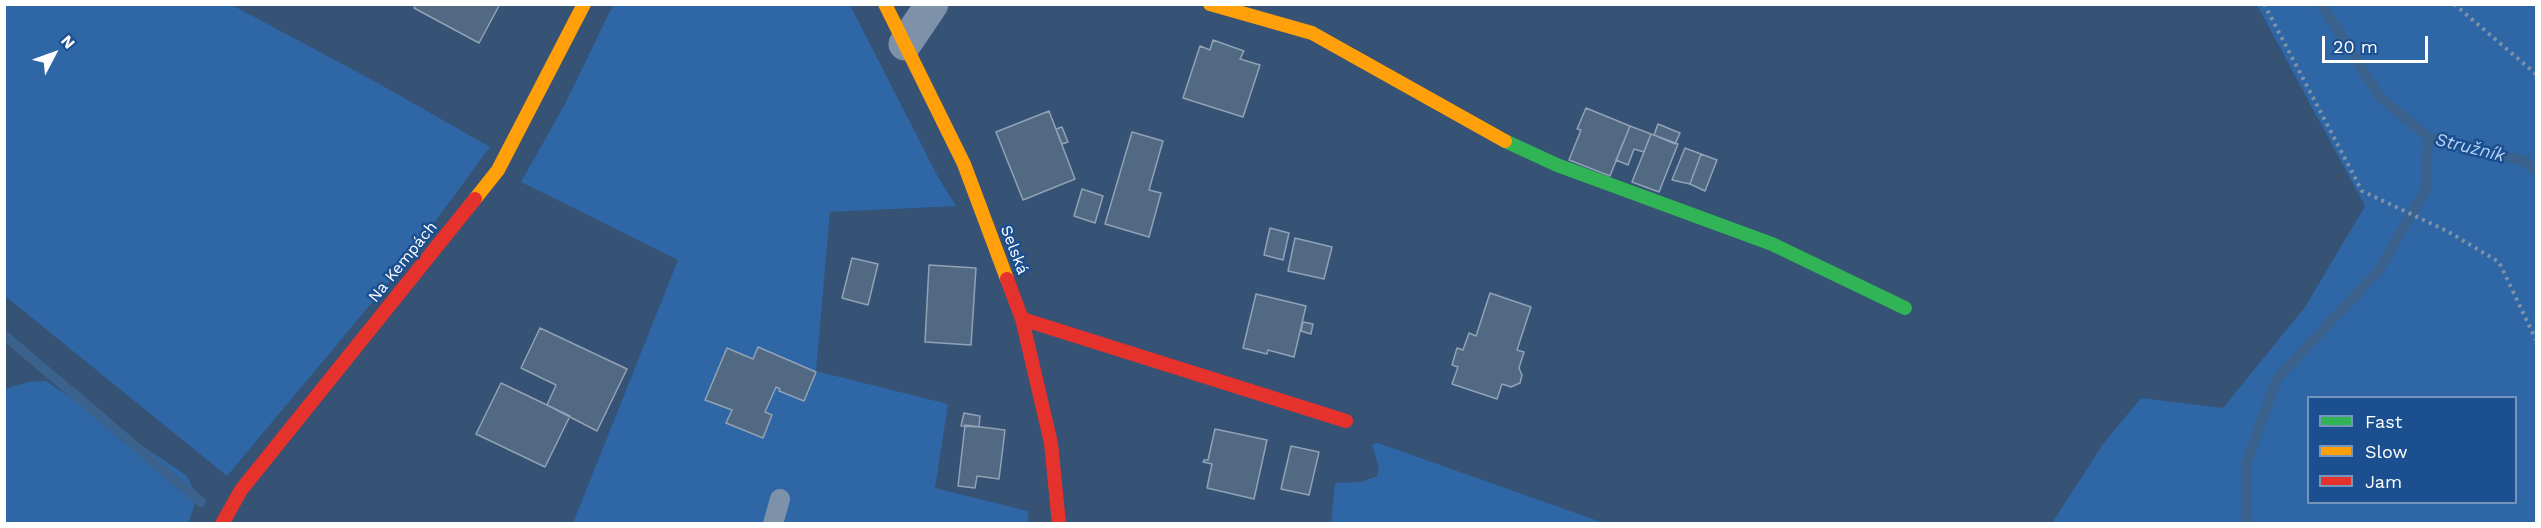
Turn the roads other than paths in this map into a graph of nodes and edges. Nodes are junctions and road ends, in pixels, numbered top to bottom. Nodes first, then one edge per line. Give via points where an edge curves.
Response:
1 (584, 4) edge
2 (885, 4) edge
3 (932, 4) edge
4 (1210, 4) edge
5 (905, 44) junction
6 (1905, 308) dead end
7 (1022, 320) junction
8 (1346, 421) dead end
9 (780, 499) dead end
10 (222, 524) edge
11 (773, 524) edge
12 (1059, 524) edge

1 - 10 street, Na Kempách via 498,170 241,490
2 - 5 street, Selská
3 - 5 street
4 - 6 street via 1312,33 1502,140 1557,165 1772,244
5 - 7 street, Selská via 964,164
7 - 8 street
7 - 12 street, Selská via 1051,443
9 - 11 lane

